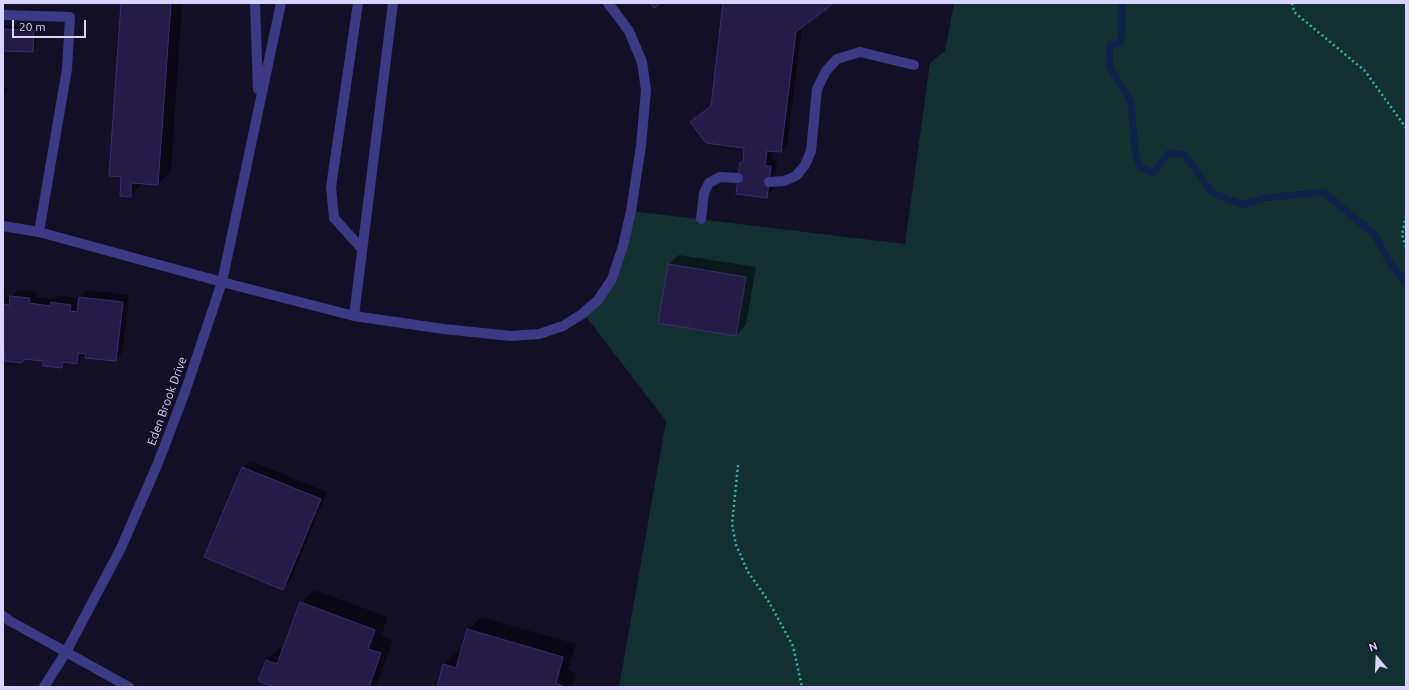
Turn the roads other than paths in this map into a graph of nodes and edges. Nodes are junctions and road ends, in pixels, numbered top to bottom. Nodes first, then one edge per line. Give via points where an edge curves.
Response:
1 (255, 3) edge
2 (282, 3) edge
3 (358, 3) edge
4 (393, 3) edge
5 (608, 3) edge
6 (3, 15) edge
7 (914, 65) dead end
8 (259, 103) junction
9 (738, 178) dead end
10 (769, 182) dead end
11 (701, 219) dead end
12 (3, 226) edge
13 (39, 232) junction
14 (362, 248) junction
15 (222, 282) junction
16 (354, 316) junction
17 (3, 616) edge
18 (66, 652) junction
19 (44, 687) edge
20 (129, 687) edge

1 - 8 street, Eden Brook Drive
2 - 8 street, Eden Brook Drive
3 - 14 street via 331,187 334,218
4 - 14 street
5 - 16 street via 636,43 646,90 633,200 624,246 612,280 598,300 563,326 539,334 511,336
6 - 13 street via 70,17 67,69
7 - 10 street via 860,52 837,58 826,71 817,89 811,151 805,165 796,176 784,181
8 - 15 street, Eden Brook Drive
9 - 11 street via 720,177 708,183 704,192
12 - 13 street
13 - 15 street
14 - 16 street
15 - 16 street
15 - 18 street, Eden Brook Drive via 158,463 121,548
17 - 18 street
18 - 19 street, Eden Brook Drive
18 - 20 street

